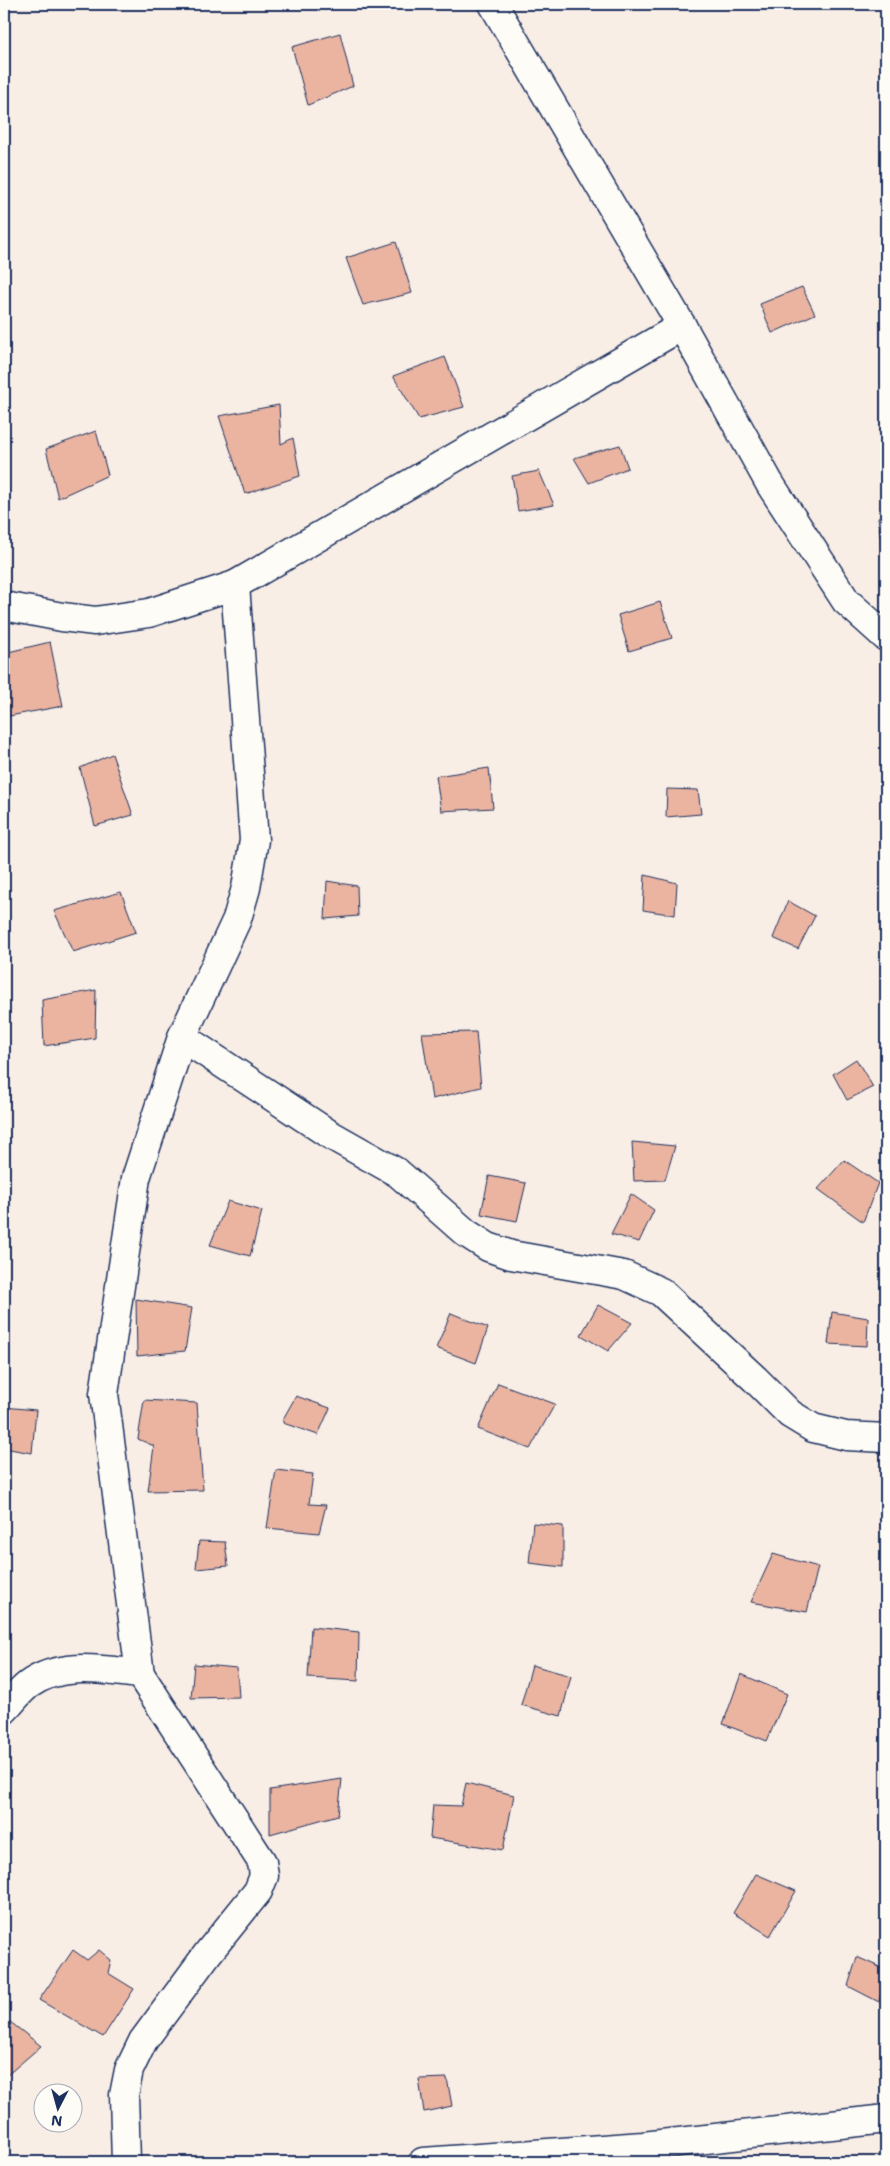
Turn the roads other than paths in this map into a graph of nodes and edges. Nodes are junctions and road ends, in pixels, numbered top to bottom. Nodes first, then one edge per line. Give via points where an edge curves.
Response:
1 (493, 4) edge
2 (682, 326) junction
3 (235, 585) junction
4 (4, 606) edge
5 (886, 637) edge
6 (182, 1037) junction
7 (886, 1438) edge
8 (140, 1674) junction
9 (4, 1710) edge
10 (886, 2119) edge
11 (126, 2162) edge
12 (423, 2162) edge

1 - 2 street
2 - 3 street
2 - 5 street via 770,484 846,602
3 - 4 street via 149,614 95,621
3 - 6 street via 254,840 237,919
6 - 7 street via 329,1134 398,1173 466,1233 488,1247 511,1255 624,1275 661,1292 790,1414 813,1428 837,1434
6 - 8 street via 136,1178 104,1394
8 - 9 street via 75,1669 54,1673 29,1685
8 - 11 street via 262,1862 264,1876 258,1890 142,2041 128,2070 124,2095
10 - 12 street via 643,2146

